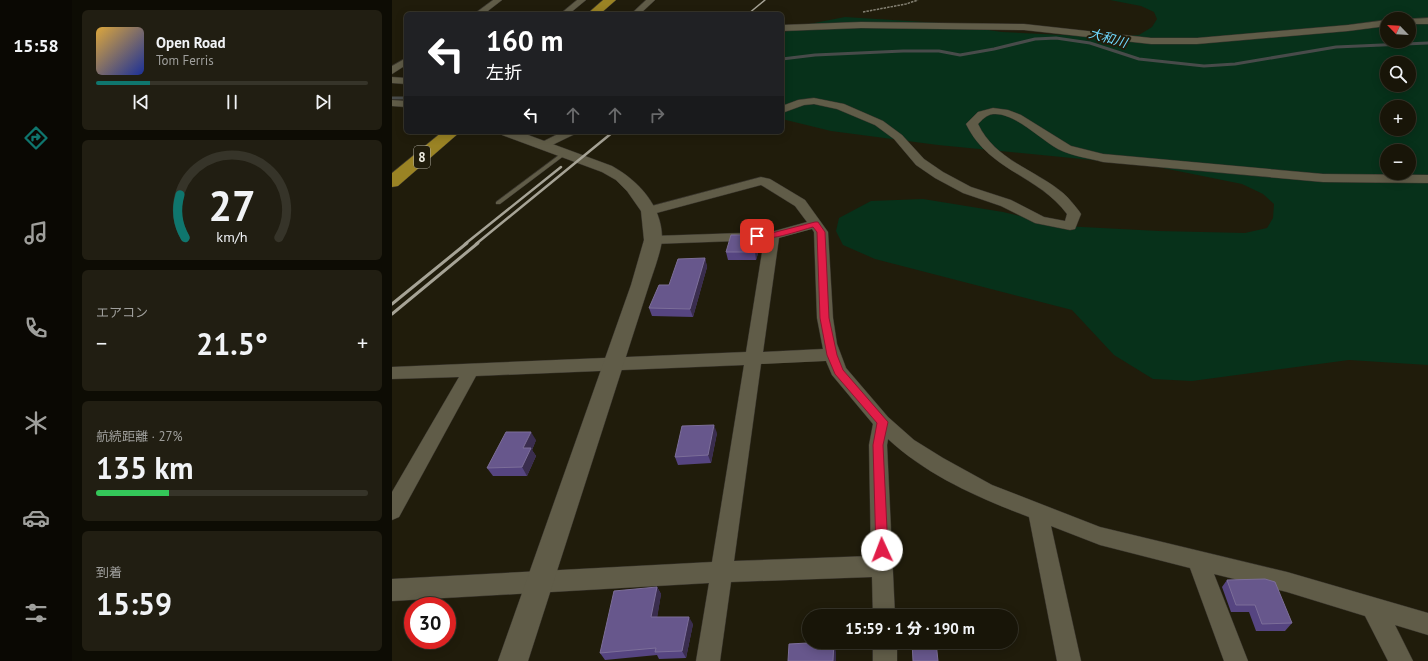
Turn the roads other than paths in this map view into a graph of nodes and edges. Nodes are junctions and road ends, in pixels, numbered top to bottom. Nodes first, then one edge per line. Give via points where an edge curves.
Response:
1 (498, 0) edge
2 (582, 0) edge
3 (610, 0) edge
4 (651, 0) edge
5 (481, 12) edge
6 (567, 12) edge
7 (595, 12) edge
8 (637, 12) edge
9 (1416, 21) edge
10 (1428, 22) edge
11 (1380, 24) edge
12 (784, 28) edge
13 (404, 62) edge
14 (392, 71) edge
15 (392, 80) edge
16 (404, 81) edge
17 (392, 104) edge
18 (404, 104) edge
19 (784, 109) edge
20 (450, 134) edge
21 (513, 134) edge
22 (567, 134) edge
23 (542, 146) junction
24 (563, 154) junction
25 (1428, 178) edge
26 (392, 182) edge
27 (498, 203) dead end
28 (649, 211) junction
29 (815, 224) junction
30 (772, 236) junction
31 (653, 240) junction
32 (832, 355) junction
33 (755, 358) junction
34 (613, 364) junction
35 (471, 370) junction
36 (392, 373) edge
37 (882, 422) junction
38 (392, 510) edge
39 (1038, 512) junction
40 (1198, 560) junction
41 (883, 566) junction
42 (721, 572) junction
43 (540, 582) junction
44 (392, 590) edge
45 (1373, 608) junction
46 (884, 609) edge
47 (1428, 624) edge
48 (885, 649) edge
49 (513, 661) edge
50 (708, 661) edge
51 (885, 661) edge
52 (1069, 661) edge
53 (1236, 661) edge
54 (1401, 661) edge

1 - 5 street
2 - 6 street
3 - 7 highway
4 - 8 street
9 - 10 street
11 - 12 street via 1190,41 1151,41 1017,27 861,25
13 - 14 street
15 - 16 street
17 - 18 street
19 - 25 street via 802,102 814,101 840,106 879,123 898,137 920,162 960,186 1006,203 1040,220 1070,226 1074,214 1058,196 991,151 975,133 972,124 977,117 987,111 1012,115 1021,118 1061,146 1103,158 1323,178
20 - 26 highway, 8
21 - 23 street
22 - 23 street
23 - 24 street
24 - 27 lane
24 - 28 street via 607,169 621,177 633,188
28 - 29 street via 766,182 800,203
28 - 31 street
29 - 30 street
29 - 32 street via 821,232 825,318
30 - 31 street
30 - 33 street
31 - 34 street
32 - 33 street
32 - 37 street via 838,372
33 - 34 street
33 - 42 street
34 - 35 street
34 - 43 street
35 - 36 street
35 - 38 street
37 - 39 street via 907,445 936,464 985,491
37 - 41 street via 878,445
39 - 40 street via 1100,536
39 - 52 street
40 - 45 street via 1287,582
40 - 53 street
41 - 42 street
41 - 46 street
42 - 43 street
42 - 50 street
43 - 44 street
43 - 49 street
45 - 47 street
45 - 54 street
48 - 51 street

